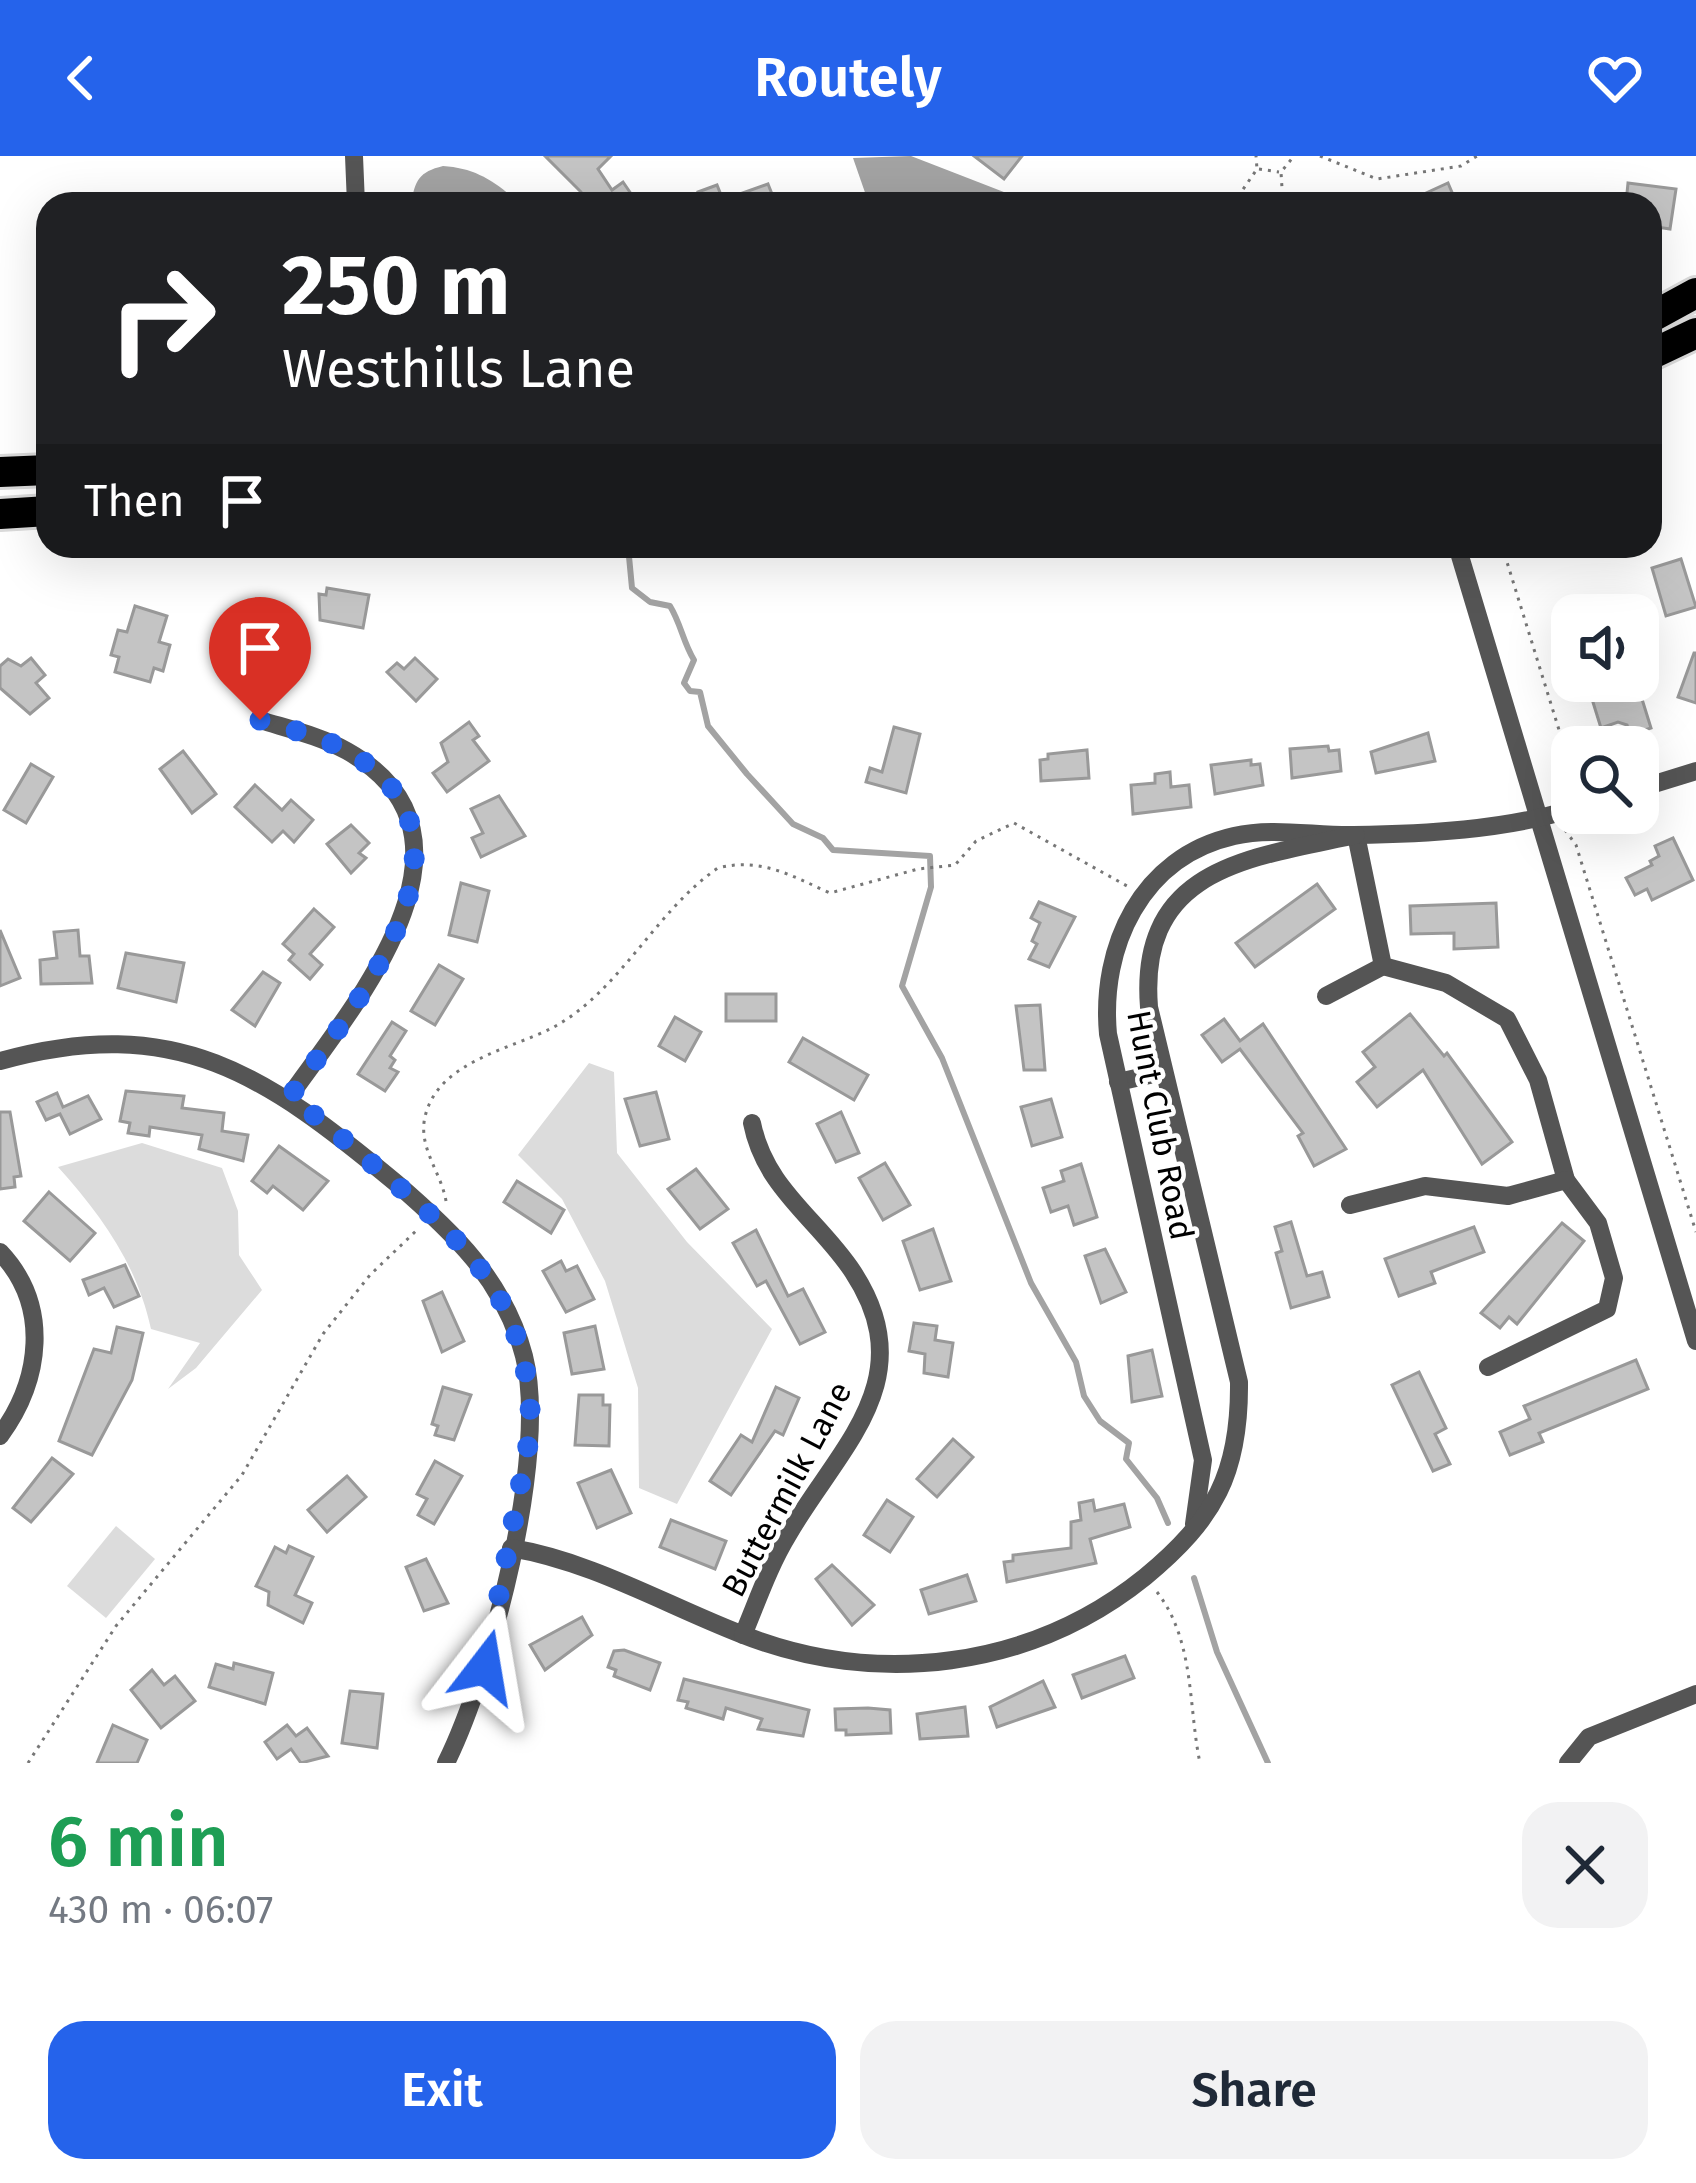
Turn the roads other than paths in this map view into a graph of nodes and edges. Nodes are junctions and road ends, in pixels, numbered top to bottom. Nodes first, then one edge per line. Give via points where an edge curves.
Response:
1 (354, 156) edge
2 (356, 192) edge
3 (1696, 293) edge
4 (1662, 311) edge
5 (1696, 333) edge
6 (1662, 349) edge
7 (36, 470) edge
8 (0, 472) edge
9 (36, 512) edge
10 (0, 514) edge
11 (1460, 558) edge
12 (260, 720) dead end
13 (1696, 772) edge
14 (1659, 783) edge
15 (1551, 816) edge
16 (1536, 820) junction
17 (1356, 836) junction
18 (1383, 966) junction
19 (1326, 996) dead end
20 (0, 1061) edge
21 (1163, 1072) junction
22 (1118, 1082) junction
23 (290, 1097) junction
24 (752, 1123) dead end
25 (1566, 1180) junction
26 (1350, 1204) dead end
27 (0, 1252) edge
28 (1696, 1341) edge
29 (1488, 1367) dead end
30 (0, 1436) edge
31 (1193, 1529) junction
32 (511, 1547) junction
33 (743, 1635) junction
34 (1696, 1694) edge
35 (446, 1763) edge
36 (1568, 1763) edge

1 - 2 street
3 - 4 main road
5 - 6 main road
7 - 8 main road
9 - 10 main road
11 - 16 street
12 - 23 street via 326,741 368,766 399,804 414,851 403,925
13 - 14 street
15 - 16 street, Hunt Club Road
16 - 17 street, Hunt Club Road
16 - 28 street
17 - 18 street
17 - 21 street, Hunt Club Road via 1219,867 1173,905 1147,979
17 - 22 street, Hunt Club Road via 1233,836 1184,859 1144,896 1108,968
18 - 19 street
18 - 25 street via 1447,983 1507,1018 1538,1080
20 - 23 street via 70,1045 145,1046 220,1063
21 - 22 street
21 - 31 street, Hunt Club Road via 1239,1382 1236,1455 1212,1509
22 - 31 street, Hunt Club Road via 1203,1460
23 - 32 street via 435,1216 499,1293 530,1393
24 - 33 street, Buttermilk Lane via 765,1167 864,1291 879,1370 865,1420 789,1532
25 - 26 street via 1508,1196 1425,1186
25 - 29 street via 1598,1223 1614,1278 1607,1310
27 - 30 street via 30,1303 35,1340 31,1378
31 - 33 street, Hunt Club Road via 1145,1576 1048,1635 971,1658 846,1663
32 - 33 street, Hunt Club Road via 552,1556
32 - 35 street via 494,1640
34 - 36 street via 1589,1737

